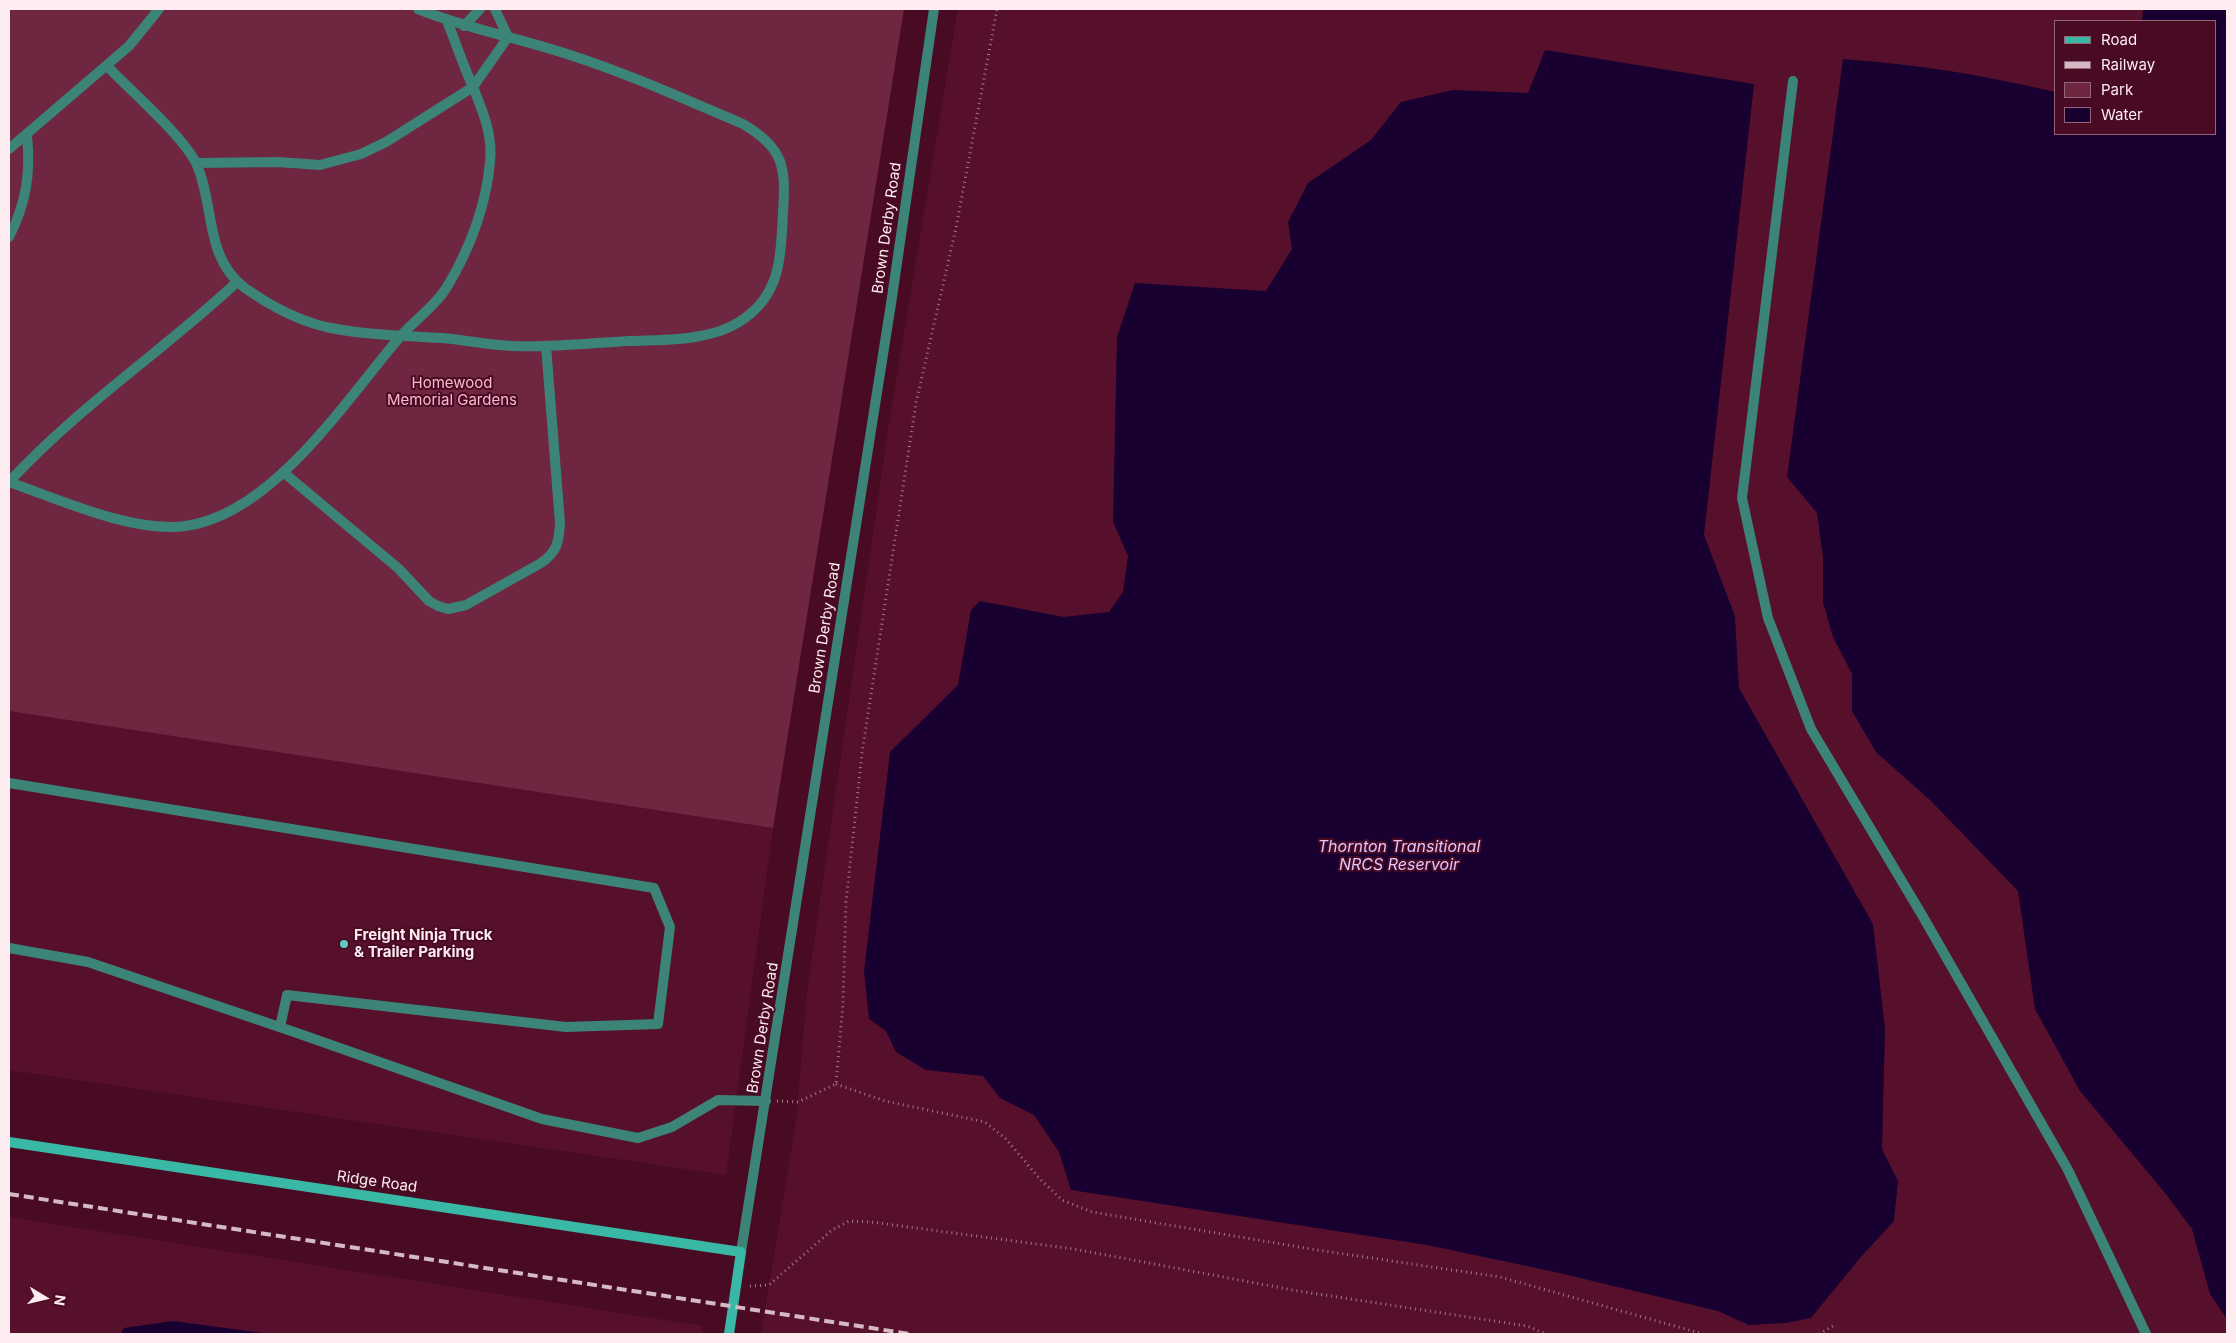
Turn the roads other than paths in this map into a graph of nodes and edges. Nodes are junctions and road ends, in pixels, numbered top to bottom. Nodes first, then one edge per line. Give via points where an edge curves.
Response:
1 (159, 9) edge
2 (418, 9) edge
3 (480, 9) edge
4 (495, 9) edge
5 (934, 9) edge
6 (447, 21) junction
7 (464, 26) junction
8 (508, 38) junction
9 (107, 66) junction
10 (1793, 81) dead end
11 (473, 87) junction
12 (27, 136) junction
13 (9, 149) edge
14 (196, 164) junction
15 (9, 237) edge
16 (237, 282) junction
17 (401, 335) junction
18 (546, 346) junction
19 (283, 472) junction
20 (9, 482) edge
21 (9, 783) edge
22 (9, 948) edge
23 (280, 1027) junction
24 (766, 1101) junction
25 (9, 1142) edge
26 (741, 1252) junction
27 (730, 1334) edge
28 (2148, 1334) edge

1 - 9 street via 130,46
2 - 6 street
3 - 7 street
4 - 8 street
5 - 24 street, Brown Derby Road
6 - 7 street
6 - 11 street
7 - 8 street
8 - 11 street
8 - 18 street via 604,66 743,124 767,141 784,168 777,276 764,301 744,320 697,337
9 - 12 street
9 - 14 street via 179,140
10 - 28 street via 1742,498 1768,618 1812,729 2068,1170
11 - 14 street via 386,142 339,161 320,165 278,162
11 - 17 street via 484,110 491,145 482,204 461,261 446,288 434,306
12 - 13 street
12 - 15 street via 30,159 26,195
14 - 16 street via 220,259
16 - 17 street via 263,300 303,320 352,332
16 - 20 street via 198,319 66,426
17 - 18 street via 495,345
17 - 19 street via 354,396
18 - 19 street via 560,523 558,544 541,563 466,605 448,609 429,602 398,568
19 - 20 street via 253,497 214,519 176,527 146,525 112,517
21 - 23 street via 654,888 670,927 658,1024 566,1027 287,995
22 - 23 street via 88,962
23 - 24 street via 542,1120 638,1138 672,1127 718,1100
24 - 26 street, Brown Derby Road
25 - 26 street, Ridge Road
26 - 27 street

